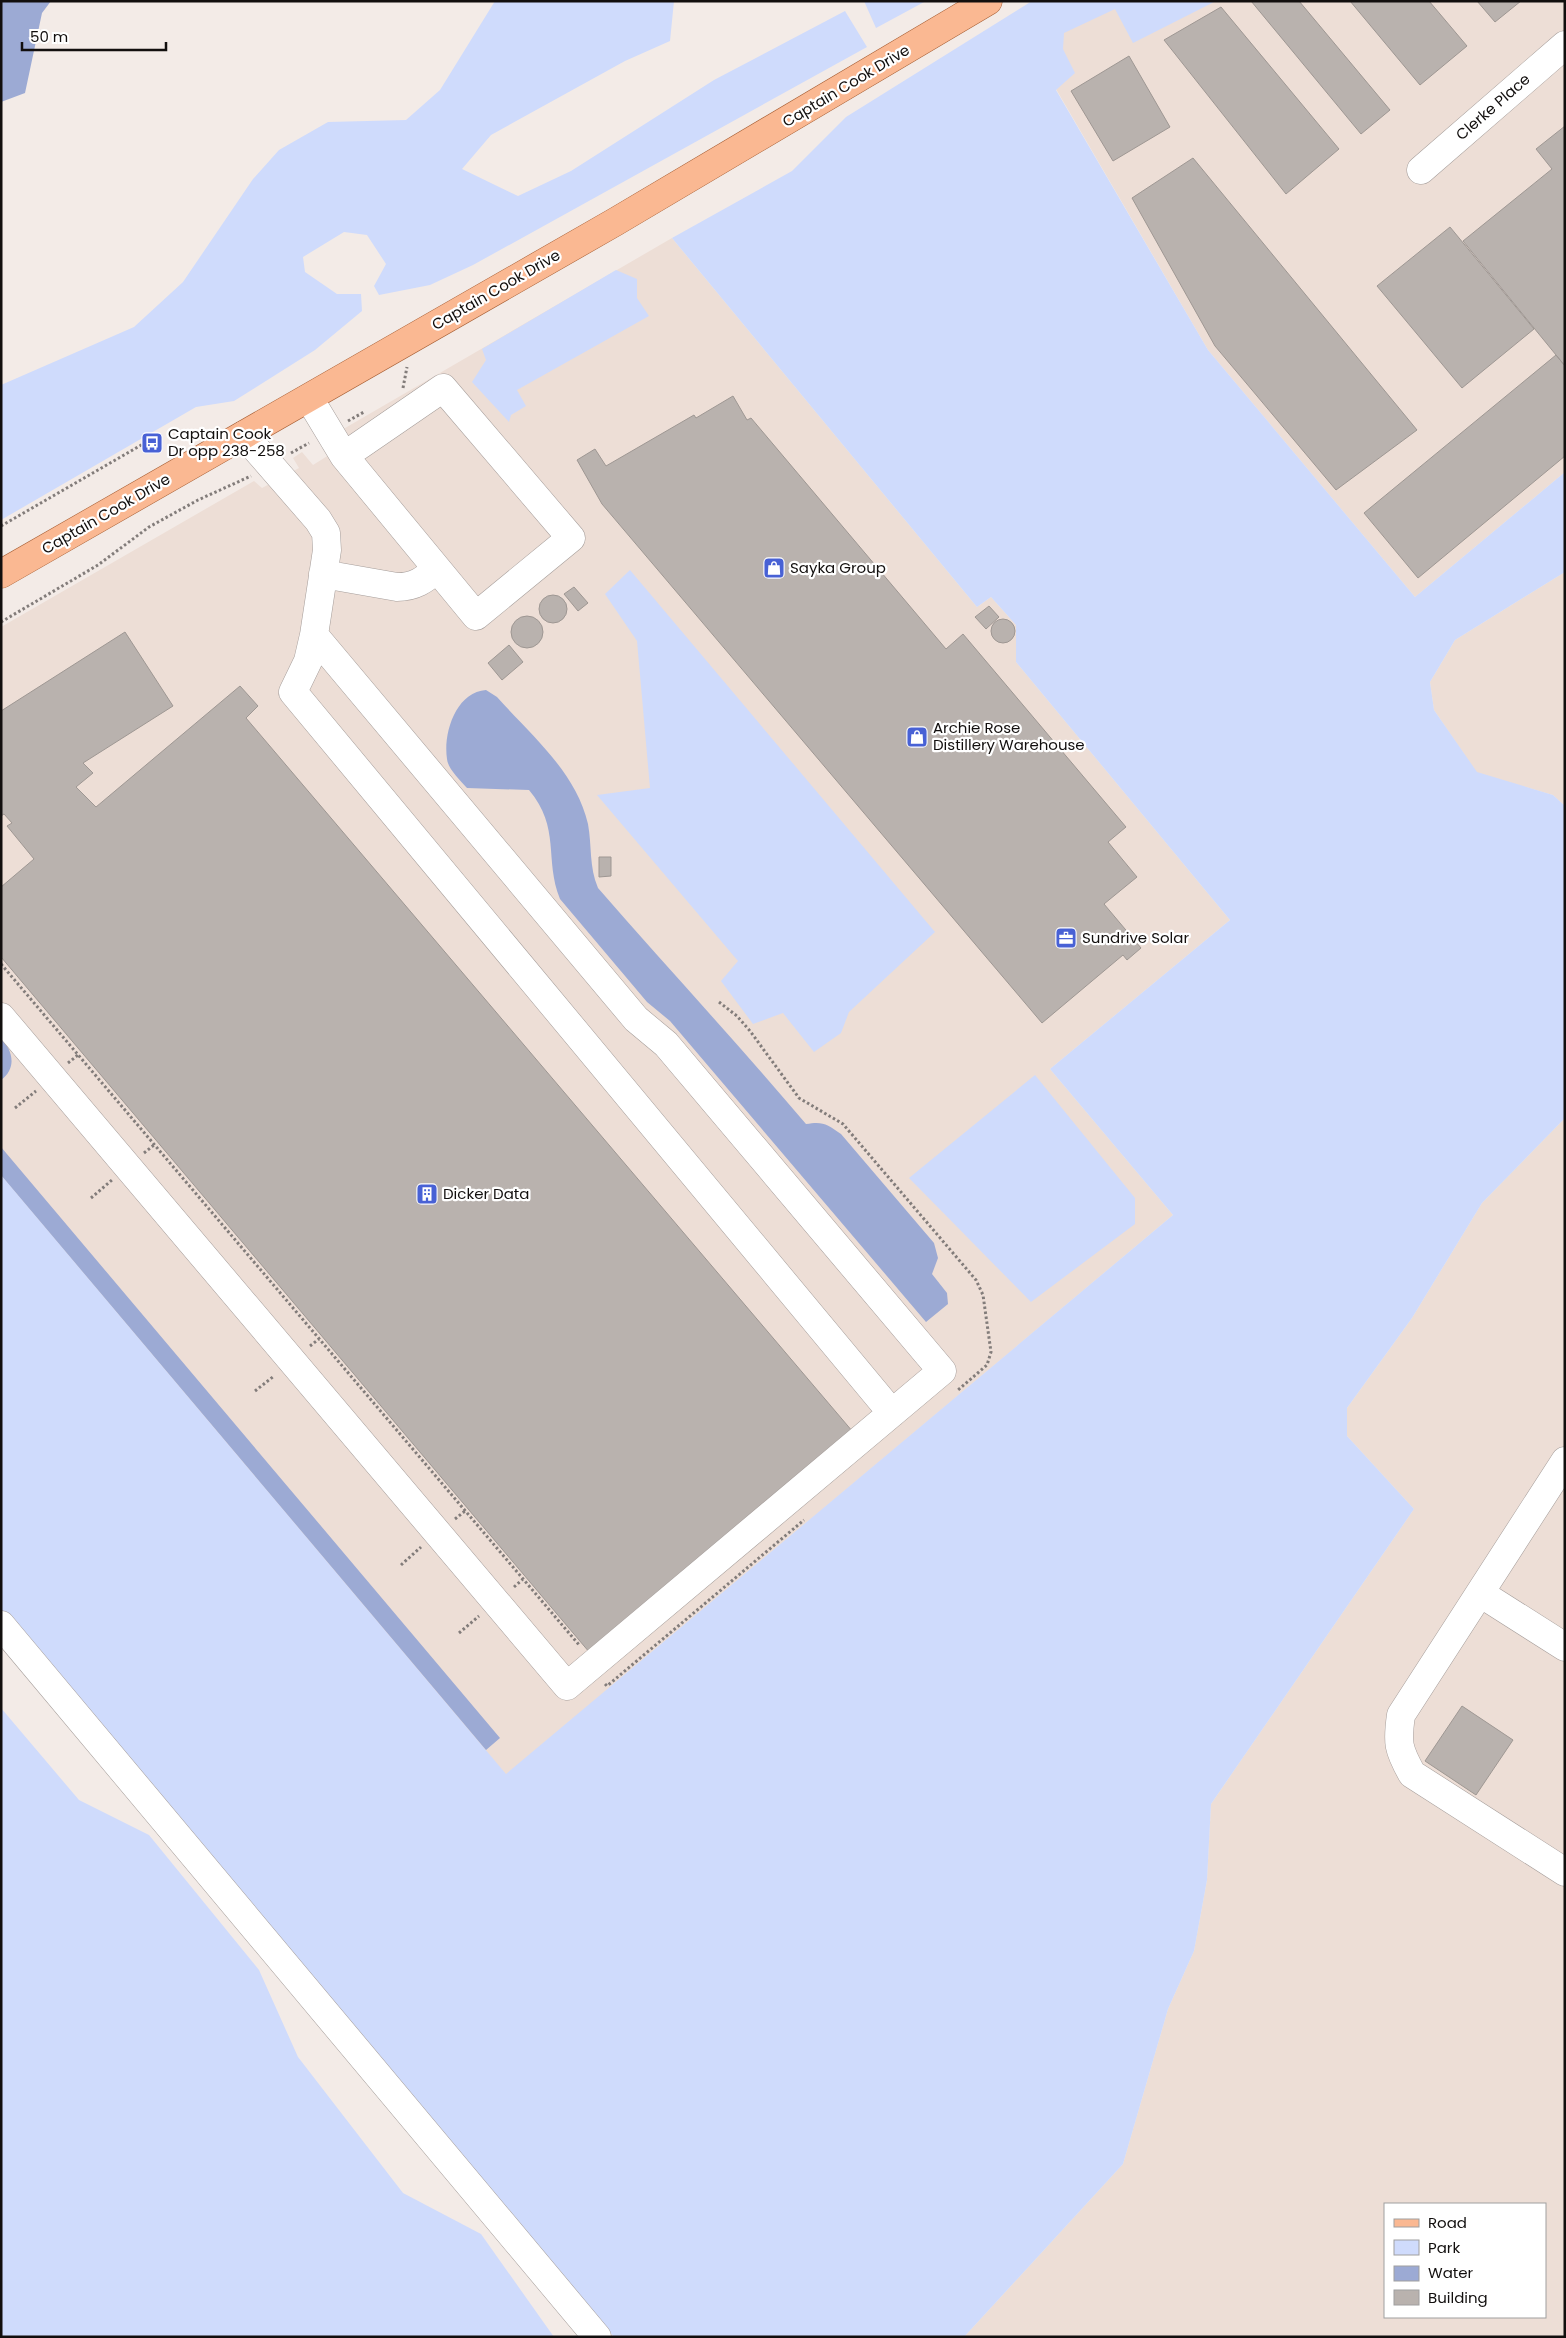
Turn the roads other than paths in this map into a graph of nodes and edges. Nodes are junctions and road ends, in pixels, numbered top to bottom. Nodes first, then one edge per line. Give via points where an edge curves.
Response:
1 (988, 1) edge
2 (1565, 45) edge
3 (1421, 170) dead end
4 (309, 398) junction
5 (244, 435) junction
6 (344, 456) junction
7 (437, 569) junction
8 (1, 574) edge
9 (323, 574) junction
10 (314, 635) junction
11 (1, 1017) edge
12 (892, 1413) junction
13 (1565, 1461) edge
14 (1480, 1593) junction
15 (1, 1625) edge
16 (1565, 1647) edge
17 (1565, 1872) edge
18 (597, 2337) edge

1 - 4 main road, Captain Cook Drive via 615,222
2 - 3 street, Clerke Place
4 - 5 main road, Captain Cook Drive
4 - 6 street
5 - 8 main road, Captain Cook Drive
5 - 9 street via 326,533
6 - 7 street
6 - 7 street via 443,388 571,538 476,616
7 - 9 street via 421,583 397,588
9 - 10 street
10 - 12 street via 308,661 293,692
10 - 12 street via 636,1019 666,1044 942,1371
11 - 12 street via 567,1686
13 - 14 street
14 - 16 street
14 - 17 street via 1401,1715 1398,1739 1402,1757 1412,1774
15 - 18 street

